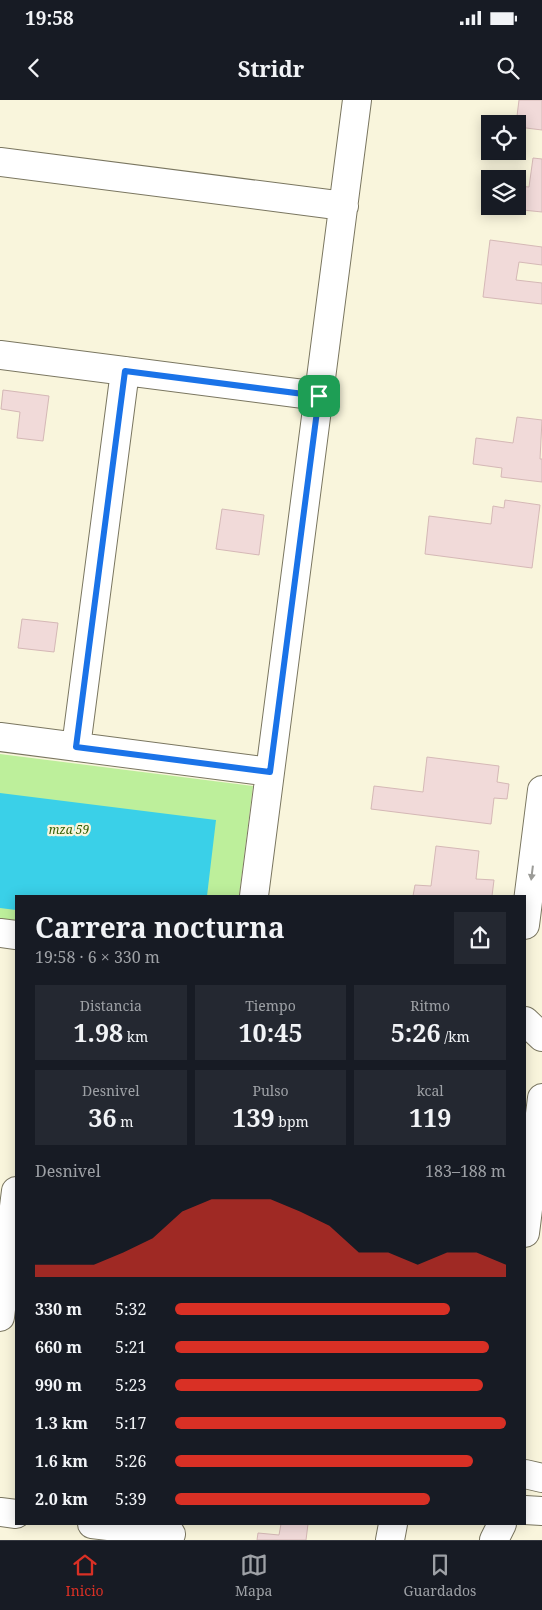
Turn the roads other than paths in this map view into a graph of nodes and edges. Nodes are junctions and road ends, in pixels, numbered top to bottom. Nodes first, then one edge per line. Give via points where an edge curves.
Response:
1 (358, 100) edge
2 (0, 162) edge
3 (344, 206) junction
4 (0, 355) edge
5 (125, 371) junction
6 (319, 396) junction
7 (0, 737) edge
8 (76, 747) junction
9 (270, 772) junction
10 (542, 790) edge
11 (254, 895) edge
12 (526, 917) edge
13 (0, 933) edge
14 (15, 935) edge
15 (526, 1022) edge
16 (542, 1038) edge
17 (542, 1098) edge
18 (533, 1182) edge
19 (15, 1199) edge
20 (526, 1227) edge
21 (0, 1318) edge
22 (15, 1322) edge
23 (526, 1474) edge
24 (542, 1478) edge
25 (526, 1510) edge
26 (542, 1511) edge
27 (0, 1512) edge
28 (15, 1514) edge
29 (101, 1525) edge
30 (393, 1525) edge
31 (502, 1525) edge
32 (172, 1533) edge
33 (390, 1540) edge
34 (494, 1540) edge

1 - 3 street
2 - 3 street
3 - 6 street
4 - 5 street
5 - 6 street
5 - 8 street
6 - 9 street
7 - 8 street
8 - 9 street
9 - 11 street
10 -> 12 street
13 - 14 street
15 - 16 street
17 - 18 street
18 - 20 street
19 - 21 street
21 - 22 street
23 - 24 street
25 - 26 street
27 - 28 street
29 - 32 street
30 - 33 street
31 - 34 street

